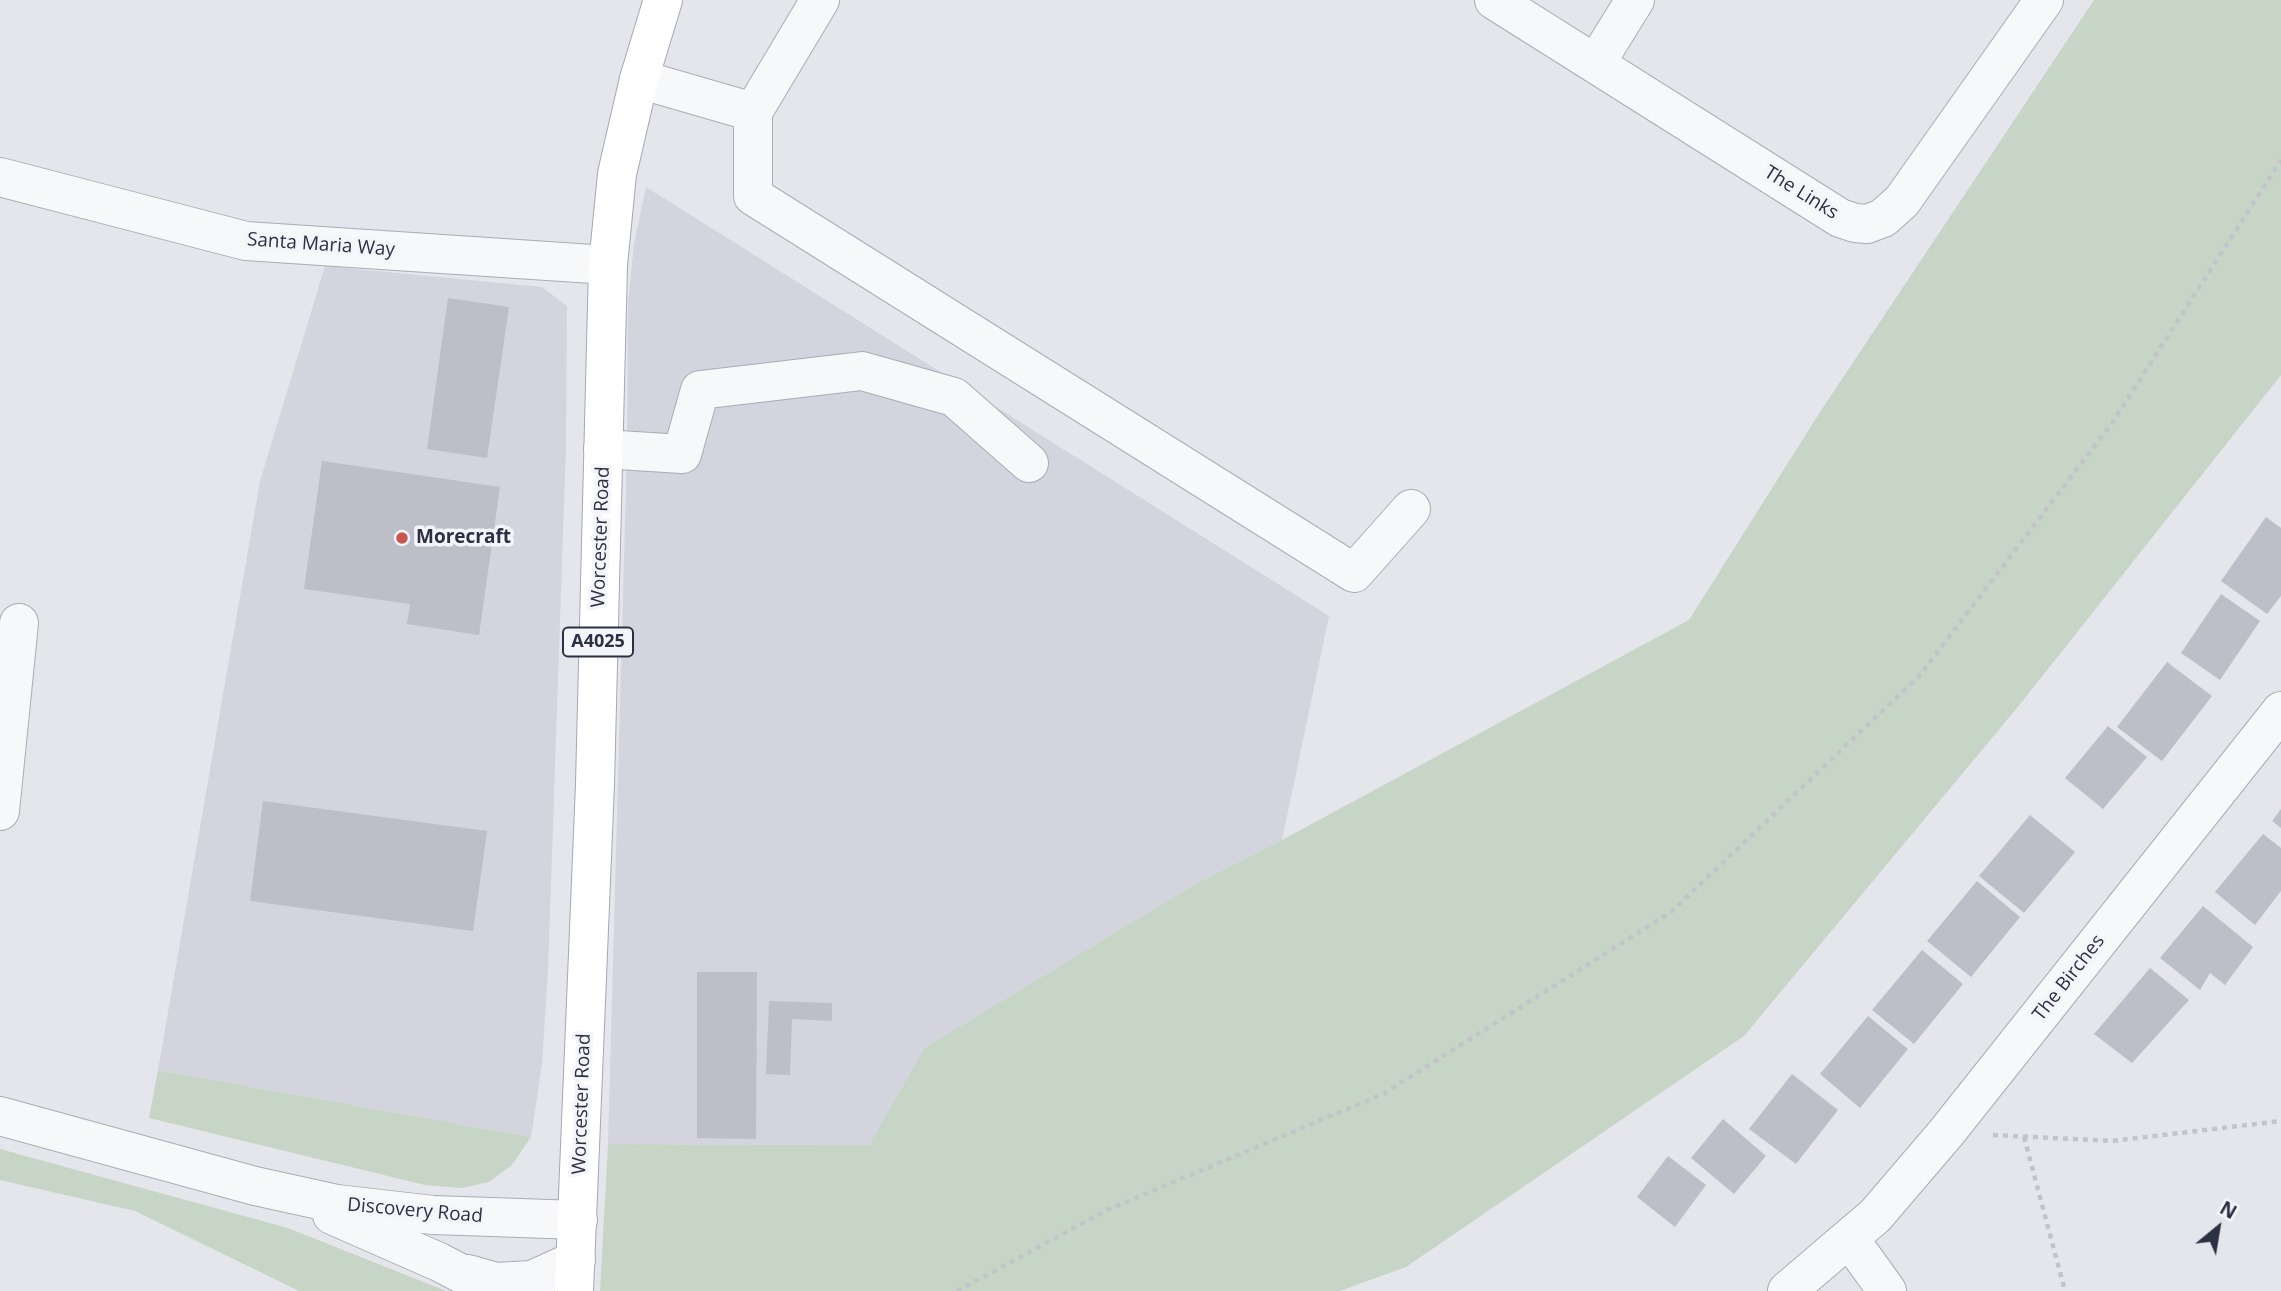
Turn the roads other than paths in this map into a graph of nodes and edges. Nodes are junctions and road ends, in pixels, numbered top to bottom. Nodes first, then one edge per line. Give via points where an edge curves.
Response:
1 (663, 0) edge
2 (820, 0) edge
3 (1494, 0) edge
4 (1635, 0) edge
5 (2044, 0) edge
6 (1596, 63) junction
7 (639, 79) junction
8 (753, 112) junction
9 (0, 177) edge
10 (608, 265) junction
11 (603, 449) junction
12 (1029, 463) dead end
13 (1411, 509) dead end
14 (19, 623) dead end
15 (2281, 711) edge
16 (0, 811) edge
17 (0, 1116) edge
18 (255, 1186) junction
19 (578, 1220) junction
20 (1849, 1238) junction
21 (462, 1273) junction
22 (575, 1275) edge
23 (495, 1291) edge
24 (1787, 1291) edge
25 (1887, 1291) edge

1 - 7 main road, Worcester Road / A4025
2 - 8 street
3 - 6 street, The Links
4 - 6 street
5 - 6 street, The Links via 1902,201 1883,218 1867,224 1840,218
7 - 8 street
7 - 10 main road, Worcester Road / A4025 via 617,174
8 - 13 street via 753,196 1354,573
9 - 10 street, Santa Maria Way via 246,241
10 - 11 main road, Worcester Road / A4025
11 - 12 street via 682,454 700,390 862,371 954,397
11 - 19 main road, Worcester Road / A4025
14 - 16 street
15 - 20 street, The Birches via 1946,1133 1875,1216
17 - 18 street, Discovery Road
18 - 19 street, Discovery Road via 337,1204 433,1215
18 - 21 street, Discovery Road via 346,1220
19 - 22 main road, Worcester Road / A4025
20 - 24 street, The Birches
20 - 25 street
21 - 22 street via 496,1282
21 - 23 street, Discovery Road

